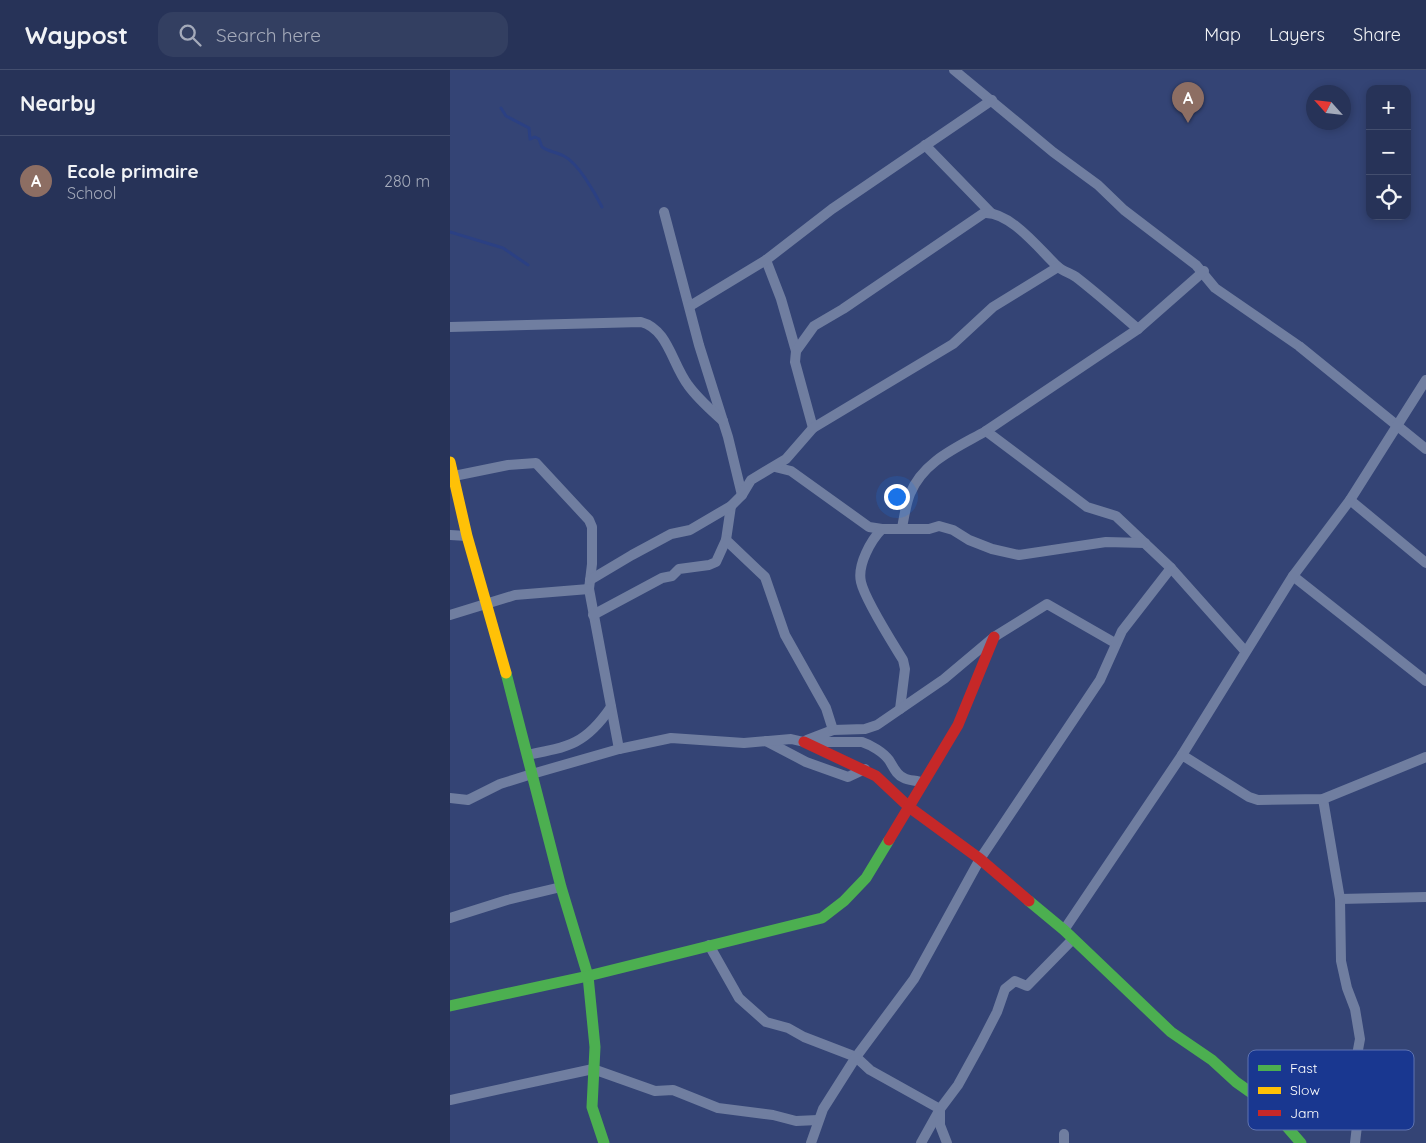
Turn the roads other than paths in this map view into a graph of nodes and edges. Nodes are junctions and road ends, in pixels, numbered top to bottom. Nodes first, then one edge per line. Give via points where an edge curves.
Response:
1 (954, 70) edge
2 (992, 100) junction
3 (925, 145) junction
4 (664, 212) dead end
5 (991, 212) junction
6 (766, 260) junction
7 (1058, 267) junction
8 (1204, 271) junction
9 (690, 306) junction
10 (450, 327) edge
11 (1138, 329) junction
12 (796, 350) junction
13 (1426, 380) edge
14 (723, 421) junction
15 (1398, 427) junction
16 (813, 428) junction
17 (986, 431) junction
18 (1426, 449) edge
19 (450, 462) edge
20 (775, 467) junction
21 (454, 476) junction
22 (742, 495) junction
23 (1350, 500) junction
24 (731, 506) junction
25 (902, 528) junction
26 (882, 529) junction
27 (450, 535) edge
28 (467, 536) junction
29 (726, 540) junction
30 (1144, 543) junction
31 (1426, 563) edge
32 (1171, 568) junction
33 (1293, 576) junction
34 (589, 585) junction
35 (487, 602) junction
36 (450, 615) edge
37 (594, 615) junction
38 (994, 637) junction
39 (1115, 642) junction
40 (1245, 651) junction
41 (1426, 681) edge
42 (611, 707) junction
43 (900, 709) junction
44 (833, 730) junction
45 (766, 741) junction
46 (804, 742) junction
47 (568, 746) junction
48 (619, 749) junction
49 (527, 755) junction
50 (1182, 755) junction
51 (1426, 757) edge
52 (573, 762) junction
53 (865, 769) junction
54 (532, 774) junction
55 (923, 783) junction
56 (450, 798) edge
57 (1323, 799) junction
58 (909, 807) junction
59 (980, 859) junction
60 (561, 887) junction
61 (1426, 897) edge
62 (1340, 899) junction
63 (450, 918) edge
64 (1064, 930) junction
65 (1072, 940) junction
66 (709, 945) junction
67 (588, 976) junction
68 (450, 1006) edge
69 (1358, 1050) edge
70 (856, 1057) junction
71 (593, 1069) junction
72 (1248, 1091) edge
73 (450, 1100) edge
74 (940, 1109) junction
75 (818, 1120) junction
76 (1290, 1130) edge
77 (1357, 1130) edge
78 (604, 1143) edge
79 (811, 1143) edge
80 (921, 1143) edge
81 (947, 1143) edge
82 (1301, 1143) edge
83 (1355, 1143) edge

1 - 2 street
2 - 3 street
2 - 8 street via 1098,185 1124,210
3 - 5 street
3 - 6 street via 832,209
4 - 9 street
5 - 7 street via 1020,230
5 - 12 street via 984,213 814,326
6 - 9 street
6 - 12 street
7 - 11 street via 1074,276
7 - 16 street via 992,307 953,344
8 - 11 street
8 - 15 street via 1215,288 1299,346
9 - 14 street
10 - 14 street via 641,322 651,325 659,332 687,384
11 - 17 street
12 - 16 street via 795,362
13 - 15 street
14 - 22 street
15 - 18 street
15 - 23 street
16 - 20 street
17 - 25 street via 936,460 923,472 910,493
17 - 30 street via 1087,507 1116,516
19 - 21 street
20 - 22 street via 751,480
20 - 26 street via 791,471 869,527
21 - 28 street
21 - 34 street via 508,465 537,464 589,520 592,538
22 - 24 street
23 - 31 street
23 - 33 street
24 - 29 street
24 - 34 street via 690,530 671,534 639,551
25 - 26 street
25 - 30 street via 946,528 992,549 1018,555 1106,542
26 - 43 street via 867,552 860,576 864,590 903,660 905,669
27 - 28 street
28 - 35 street
29 - 37 street via 716,562 679,569 672,576 662,578
29 - 44 street via 765,577 785,635 826,708
30 - 32 street
32 - 39 street
32 - 40 street
33 - 40 street
33 - 41 street
34 - 35 street
34 - 37 street
35 - 36 street
35 - 49 street
37 - 42 street
38 - 39 street via 1047,604
38 - 43 street via 944,679
38 - 55 street via 958,725
39 - 59 street via 1100,680 1094,684
40 - 50 street
42 - 47 street via 598,727 576,744
42 - 48 street
43 - 44 street via 865,729
44 - 46 street
45 - 46 street via 791,739
45 - 48 street via 744,743 671,738
45 - 53 street via 806,762 848,777
46 - 53 street
46 - 55 street via 869,744 888,759 904,779
47 - 49 street
47 - 52 street
48 - 52 street
49 - 54 street
50 - 57 street via 1258,800
50 - 64 street
51 - 57 street
52 - 54 street
53 - 58 street
54 - 56 street via 500,784 468,800
54 - 60 street
55 - 58 street
57 - 62 street
58 - 59 street
58 - 66 street via 866,878 833,911 822,918
59 - 64 street
59 - 70 street via 914,979
60 - 63 street
60 - 67 street
61 - 62 street
62 - 69 street via 1342,961 1355,1009 1360,1039
64 - 65 street
65 - 72 street via 1171,1032 1212,1060
65 - 74 street via 1027,986 1015,981 1005,989 980,1045 958,1085
66 - 67 street
66 - 70 street via 739,998 766,1022
67 - 68 street
67 - 71 street via 594,1035
70 - 74 street via 870,1070
70 - 75 street
71 - 73 street
71 - 75 street via 654,1091 673,1090 718,1108 796,1121
71 - 78 street via 593,1114
74 - 80 street
74 - 81 street via 940,1125
75 - 79 street
76 - 82 street
77 - 83 street

